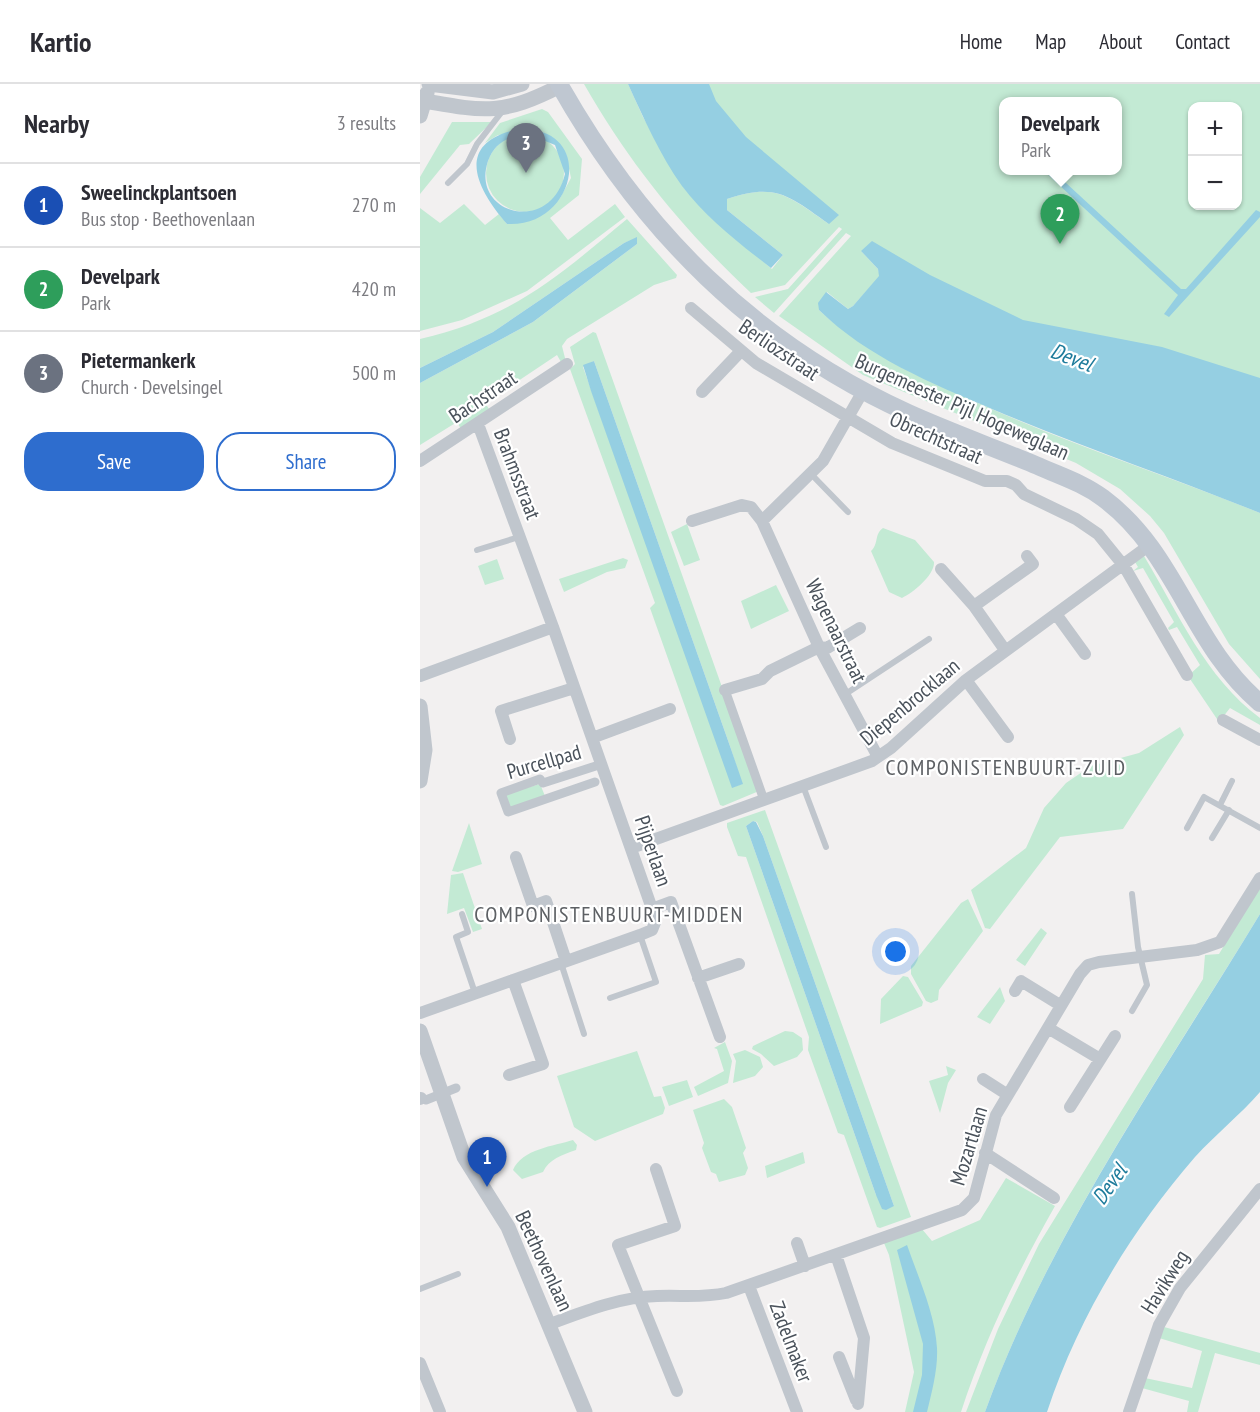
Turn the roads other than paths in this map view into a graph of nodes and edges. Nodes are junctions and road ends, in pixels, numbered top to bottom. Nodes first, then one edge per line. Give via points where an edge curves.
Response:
1 (522, 84) edge
2 (560, 85) edge
3 (426, 92) edge
4 (504, 108) junction
5 (420, 116) edge
6 (448, 183) dead end
7 (691, 308) dead end
8 (741, 351) junction
9 (567, 364) dead end
10 (863, 391) junction
11 (702, 392) dead end
12 (849, 417) junction
13 (478, 424) junction
14 (420, 461) edge
15 (812, 475) junction
16 (848, 512) dead end
17 (692, 521) dead end
18 (762, 521) junction
19 (521, 537) junction
20 (1151, 544) junction
21 (477, 550) dead end
22 (1027, 556) dead end
23 (1124, 566) junction
24 (940, 569) dead end
25 (974, 606) junction
26 (1056, 614) junction
27 (553, 627) junction
28 (860, 628) dead end
29 (929, 639) dead end
30 (819, 647) junction
31 (1005, 650) junction
32 (1085, 654) dead end
33 (1187, 675) dead end
34 (420, 676) edge
35 (966, 680) junction
36 (574, 688) junction
37 (725, 690) joint
38 (844, 695) junction
39 (1260, 703) edge
40 (420, 706) edge
41 (669, 709) dead end
42 (1223, 720) dead end
43 (592, 738) junction
44 (1008, 738) dead end
45 (510, 739) dead end
46 (1260, 740) edge
47 (879, 757) junction
48 (602, 764) junction
49 (420, 781) edge
50 (1232, 781) dead end
51 (595, 782) dead end
52 (543, 783) junction
53 (803, 786) junction
54 (548, 798) junction
55 (764, 800) junction
56 (1220, 805) junction
57 (1228, 810) junction
58 (1187, 828) dead end
59 (1260, 828) edge
60 (1212, 838) dead end
61 (631, 848) junction
62 (826, 848) dead end
63 (516, 857) dead end
64 (1260, 878) edge
65 (1132, 894) dead end
66 (652, 909) junction
67 (462, 914) dead end
68 (640, 935) junction
69 (1142, 957) junction
70 (564, 962) junction
71 (739, 964) dead end
72 (698, 978) junction
73 (513, 980) junction
74 (1015, 991) dead end
75 (475, 994) junction
76 (610, 998) dead end
77 (1060, 1005) junction
78 (1132, 1011) dead end
79 (420, 1013) edge
80 (1047, 1028) junction
81 (420, 1031) edge
82 (584, 1034) dead end
83 (1115, 1036) dead end
84 (720, 1037) dead end
85 (1100, 1059) junction
86 (509, 1075) dead end
87 (983, 1079) dead end
88 (449, 1091) junction
89 (1008, 1095) junction
90 (420, 1099) edge
91 (1071, 1107) dead end
92 (985, 1153) junction
93 (656, 1168) dead end
94 (1260, 1189) edge
95 (1054, 1198) dead end
96 (797, 1243) dead end
97 (836, 1255) junction
98 (805, 1266) junction
99 (458, 1274) dead end
100 (749, 1286) junction
101 (420, 1289) edge
102 (639, 1298) junction
103 (550, 1324) junction
104 (839, 1357) dead end
105 (420, 1363) edge
106 (677, 1390) dead end
107 (440, 1412) edge
108 (585, 1412) edge
109 (797, 1412) edge
110 (1129, 1412) edge

1 - 3 street via 493,92
2 - 4 street
2 - 10 main road, Burgemeester Pijl Hogeweglaan via 621,181 695,267 764,327
3 - 4 street via 482,110
3 - 5 street
4 - 6 lane via 467,164
7 - 8 street, Berliozstraat
8 - 11 street
8 - 12 street, Berliozstraat via 774,375
9 - 13 street, Bachstraat
10 - 12 street
10 - 20 main road, Burgemeester Pijl Hogeweglaan via 1084,486 1122,514
12 - 15 street
12 - 23 street, Obrechtstraat via 892,443 985,482 1007,481 1016,485 1024,494 1077,519 1098,534
13 - 14 street, Bachstraat
13 - 19 street, Brahmsstraat
15 - 16 lane
15 - 18 street
17 - 18 street via 747,505
18 - 30 street, Wagenaarstraat
19 - 21 lane, Brahmsstraat
19 - 27 street, Brahmsstraat
20 - 23 street, Diepenbrocklaan
20 - 39 main road, Burgemeester Pijl Hogeweglaan via 1218,659
22 - 25 street via 1033,564
23 - 26 street, Diepenbrocklaan
23 - 33 street, Obrechtstraat
24 - 25 street
25 - 31 street
26 - 31 street, Diepenbrocklaan
26 - 32 street
27 - 34 street
27 - 36 street, Pijperlaan
28 - 30 street via 827,648
29 - 38 lane
30 - 37 street via 770,671 762,679
30 - 38 street, Wagenaarstraat
31 - 35 street, Diepenbrocklaan
35 - 44 street
35 - 47 street, Diepenbrocklaan
36 - 43 street, Pijperlaan
36 - 45 street via 501,711
37 - 55 street
38 - 47 street, Wagenaarstraat
40 - 49 street via 425,750
41 - 43 street
42 - 46 street
43 - 48 street, Pijperlaan
47 - 53 street, Diepenbrocklaan
48 - 52 street, Purcellpad
48 - 61 street, Pijperlaan
50 - 56 lane
51 - 54 street, Purcellpad
52 - 54 street
52 - 54 street, Purcellpad via 540,779 501,793 508,812
53 - 55 street, Diepenbrocklaan
53 - 62 lane
55 - 61 street, Diepenbrocklaan
56 - 57 lane
56 - 58 lane via 1204,797
57 - 59 lane
57 - 60 lane
61 - 66 street, Pijperlaan
63 - 70 street via 533,906 546,902
64 - 69 street, Mozartlaan via 1220,942 1210,948
65 - 69 lane
66 - 68 street, Pijperlaan via 656,926
66 - 72 street via 671,902
67 - 75 lane via 468,932 456,937
68 - 70 street
68 - 76 lane via 656,982
69 - 77 street, Mozartlaan via 1088,965
69 - 78 lane via 1147,985
70 - 73 street
70 - 82 lane
71 - 72 street
72 - 84 street
73 - 75 street
73 - 86 street via 543,1064
74 - 77 street via 1021,981
75 - 79 street
77 - 80 street, Mozartlaan
80 - 85 street
80 - 89 street, Mozartlaan
81 - 88 street, Beethovenlaan
83 - 85 street
85 - 91 street
87 - 89 street
88 - 90 street
88 - 103 street, Beethovenlaan via 464,1157 508,1227
89 - 92 street, Mozartlaan via 991,1126
92 - 95 street
92 - 97 street, Mozartlaan via 974,1198 962,1210
93 - 102 street via 675,1226 618,1245
94 - 110 street, Havikweg via 1180,1288 1160,1325
96 - 98 street
97 - 98 street, Mozartlaan
97 - 104 street via 864,1338 858,1404
98 - 100 street, Mozartlaan
99 - 101 lane
100 - 102 street, Mozartlaan via 707,1297
100 - 109 street, Zadelmaker
102 - 103 street, Mozartlaan via 620,1300
102 - 106 street
103 - 108 street, Beethovenlaan
105 - 107 street

